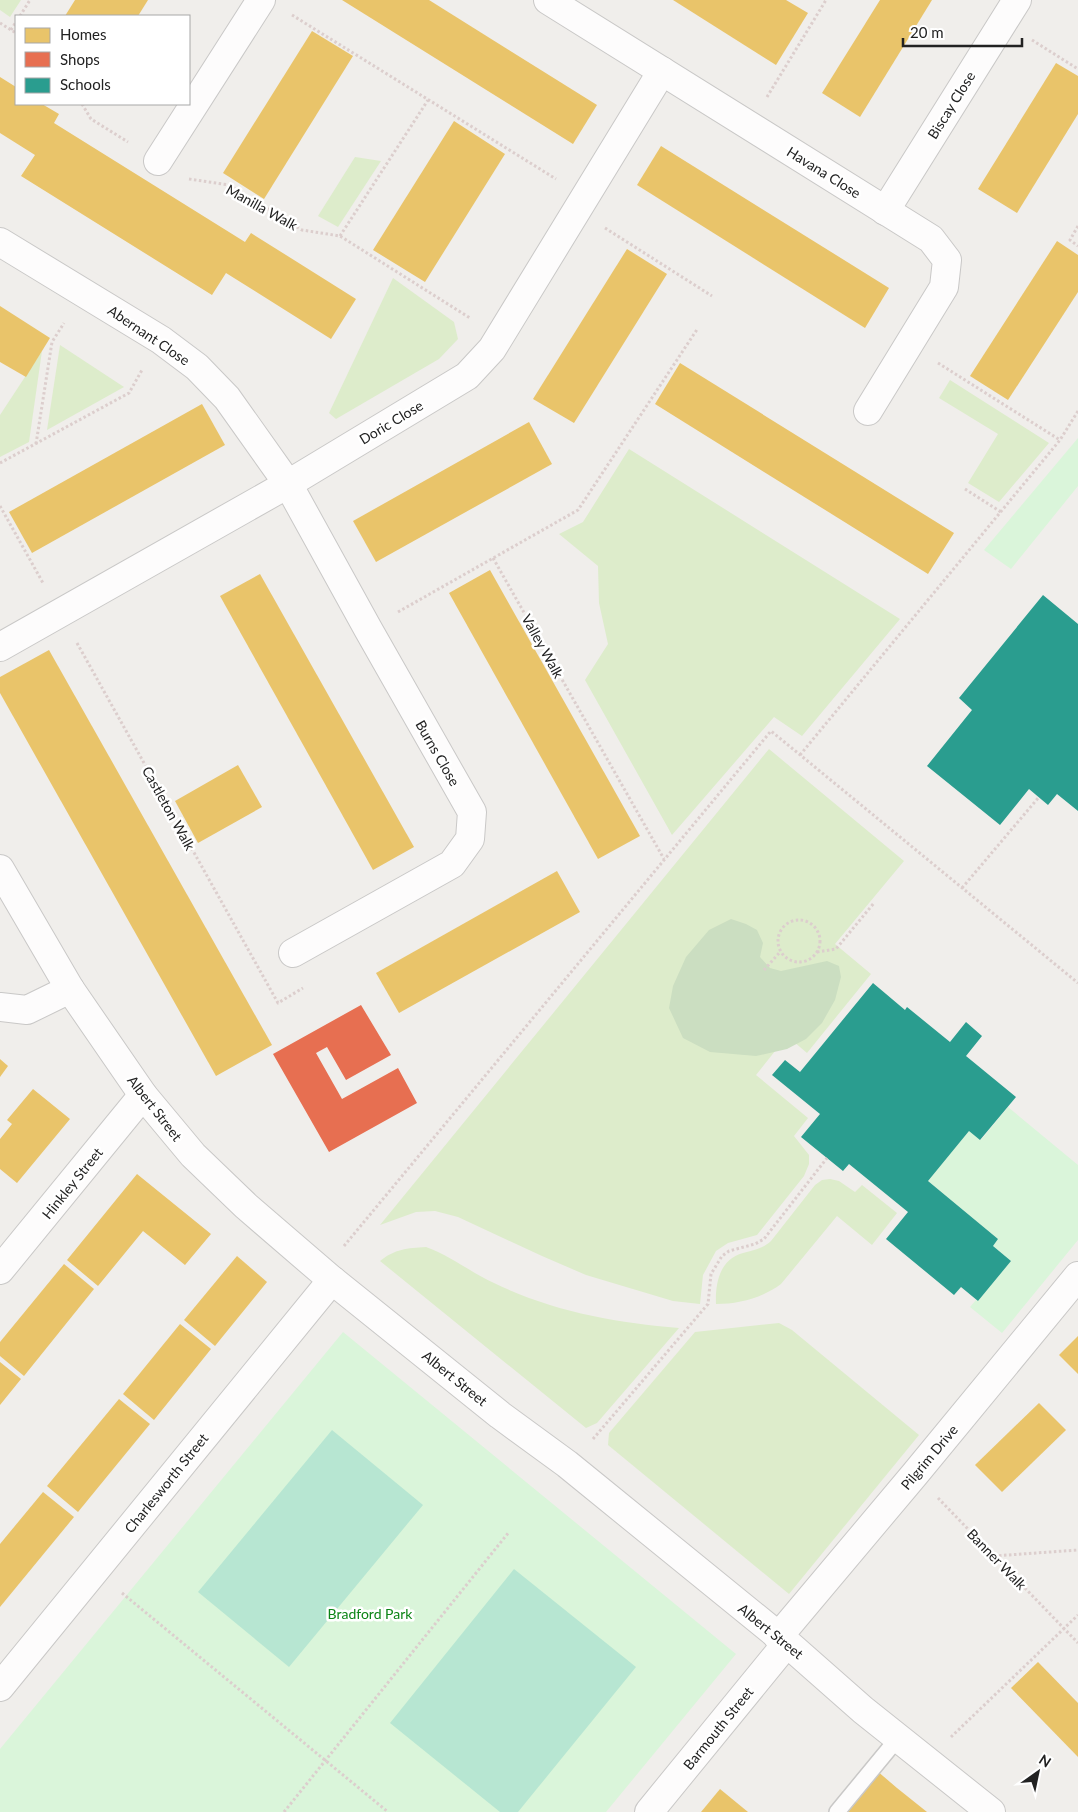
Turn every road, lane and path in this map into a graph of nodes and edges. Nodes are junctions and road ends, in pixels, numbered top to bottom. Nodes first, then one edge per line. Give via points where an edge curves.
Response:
1 (30, 0) edge
2 (548, 0) edge
3 (826, 0) edge
4 (273, 5) edge
5 (1010, 11) edge
6 (21, 15) edge
7 (0, 23) edge
8 (15, 24) edge
9 (11, 30) junction
10 (15, 32) edge
11 (1078, 69) edge
12 (662, 71) junction
13 (428, 100) junction
14 (83, 105) edge
15 (749, 126) junction
16 (158, 161) junction
17 (581, 204) junction
18 (886, 211) junction
19 (1078, 226) edge
20 (340, 236) junction
21 (0, 242) edge
22 (1078, 246) edge
23 (84, 293) junction
24 (712, 296) dead end
25 (698, 328) dead end
26 (499, 337) junction
27 (161, 340) junction
28 (909, 346) junction
29 (868, 411) dead end
30 (1078, 411) edge
31 (1060, 440) junction
32 (36, 444) junction
33 (0, 463) edge
34 (288, 484) junction
35 (964, 489) dead end
36 (0, 506) edge
37 (1001, 512) junction
38 (493, 558) junction
39 (60, 614) junction
40 (368, 629) junction
41 (0, 647) edge
42 (800, 755) junction
43 (1039, 797) dead end
44 (664, 860) junction
45 (0, 870) edge
46 (962, 888) junction
47 (874, 903) dead end
48 (780, 952) junction
49 (817, 952) junction
50 (293, 953) dead end
51 (764, 970) dead end
52 (1078, 983) edge
53 (70, 989) junction
54 (278, 1003) dead end
55 (0, 1007) edge
56 (143, 1095) junction
57 (827, 1158) dead end
58 (0, 1270) edge
59 (327, 1276) junction
60 (1078, 1276) edge
61 (593, 1439) dead end
62 (916, 1474) junction
63 (509, 1532) dead end
64 (1078, 1550) edge
65 (994, 1556) junction
66 (94, 1571) junction
67 (1078, 1615) edge
68 (1064, 1628) junction
69 (782, 1640) junction
70 (1078, 1643) edge
71 (2, 1681) edge
72 (898, 1738) junction
73 (325, 1760) junction
74 (927, 1760) junction
75 (284, 1812) edge
76 (388, 1812) edge
77 (649, 1812) edge
78 (837, 1812) edge
79 (990, 1812) edge

1 - 6 path
2 - 12 street, Havana Close
3 - 15 path
4 - 13 path
4 - 16 street
5 - 11 path
5 - 18 street, Biscay Close
7 - 9 path
8 - 9 path
9 - 10 path
12 - 15 street, Havana Close
12 - 17 street, Doric Close
13 - 17 path
13 - 20 path
14 - 16 path, Manilla Walk via 91,119
15 - 18 street, Havana Close
16 - 20 path, Manilla Walk via 185,178 229,185 302,230
17 - 24 path
17 - 26 street, Doric Close
18 - 28 street, Havana Close via 931,239 947,260 944,288
19 - 22 path via 1070,240
20 - 26 path, Manilla Walk
21 - 23 street, Abernant Close
23 - 27 street, Abernant Close
23 - 32 path via 52,342
25 - 38 path via 578,510
26 - 34 street, Doric Close via 467,376
27 - 32 path via 129,392
27 - 34 street, Abernant Close via 197,367 227,398
28 - 29 street, Havana Close
28 - 31 path
30 - 31 path
31 - 37 path
32 - 33 path
34 - 39 street, Doric Close
34 - 40 street, Burns Close
35 - 37 path
36 - 39 path, Castleton Walk
37 - 42 path
38 - 40 path
38 - 44 path, Valley Walk
39 - 41 street, Doric Close
39 - 54 path, Castleton Walk
40 - 50 street, Burns Close via 472,812 470,838 452,864
42 - 44 path via 771,731
42 - 46 path
43 - 46 path
44 - 59 path
45 - 53 street, Albert Street
46 - 52 path
47 - 49 path via 836,949
48 - 49 path via 798,963
48 - 49 path via 780,931 796,920 809,922 818,932
48 - 51 path
53 - 55 street via 27,1010
53 - 56 street, Albert Street
56 - 58 street, Hinkley Street
56 - 59 street, Albert Street via 193,1155
57 - 61 path via 764,1239 722,1256 711,1274 708,1304
59 - 66 street, Charlesworth Street
59 - 69 street, Albert Street via 500,1415 567,1464
60 - 62 street, Pilgrim Drive
62 - 65 path, Banner Walk
62 - 69 street, Pilgrim Drive
63 - 73 path
64 - 65 path
65 - 68 path, Banner Walk
66 - 71 street, Charlesworth Street
66 - 73 path
67 - 68 path
68 - 70 path, Banner Walk
68 - 74 path
69 - 72 street, Albert Street
69 - 77 street, Barmouth Street
72 - 74 street, Albert Street
72 - 78 lane
73 - 75 path
73 - 76 path
74 - 79 street, Albert Street

